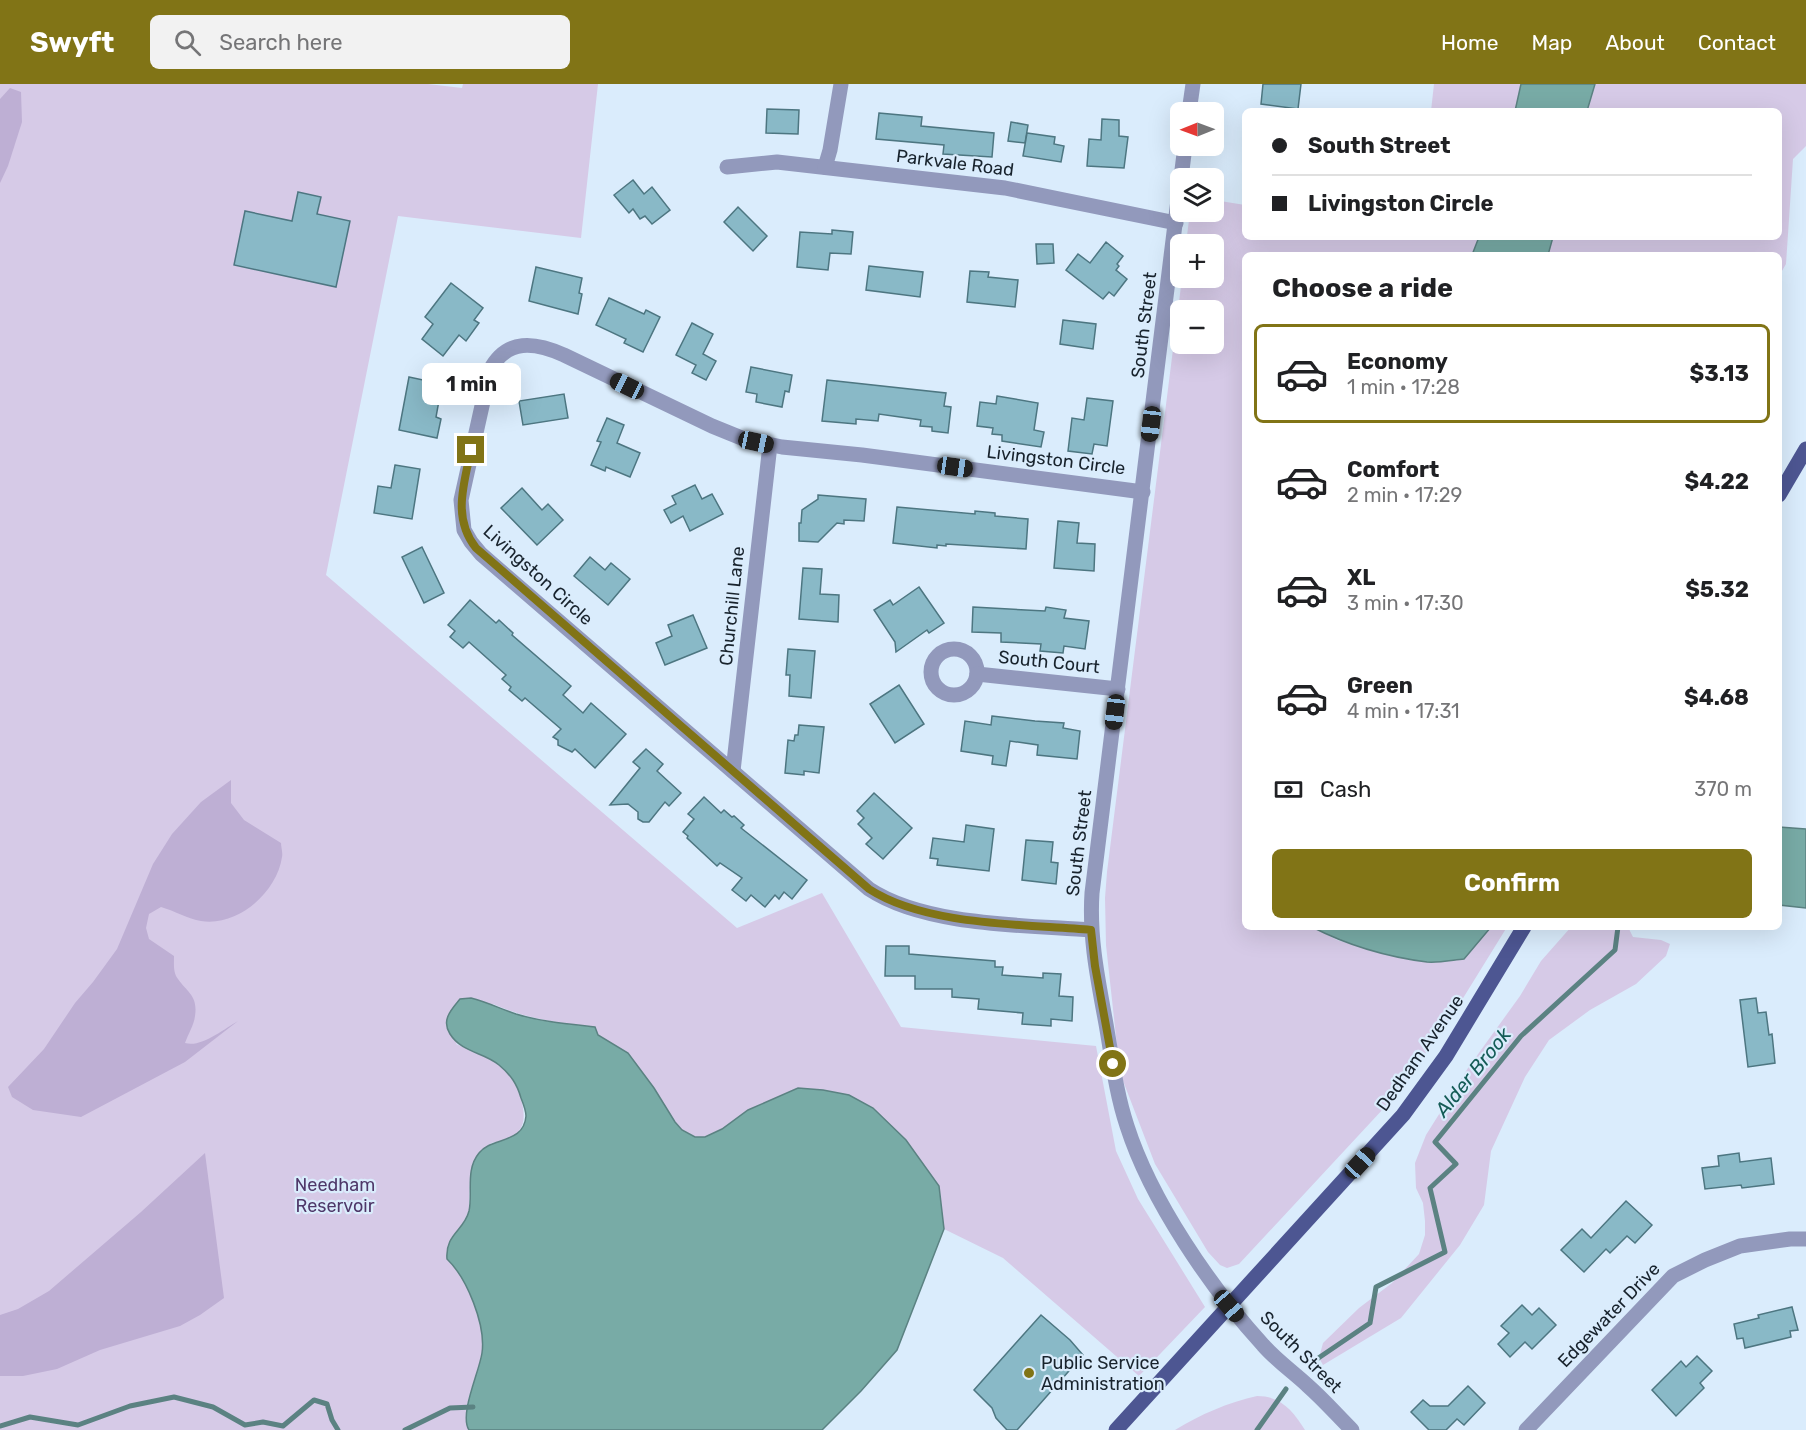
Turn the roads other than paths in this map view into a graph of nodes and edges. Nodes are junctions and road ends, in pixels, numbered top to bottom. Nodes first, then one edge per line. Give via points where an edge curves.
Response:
1 (841, 84) edge
2 (1193, 84) edge
3 (1190, 102) edge
4 (727, 167) dead end
5 (825, 167) junction
6 (1176, 223) joint
7 (770, 445) junction
8 (1806, 449) edge
9 (1782, 490) edge
10 (1143, 492) junction
11 (977, 674) dead end
12 (1118, 689) junction
13 (733, 771) junction
14 (1091, 930) junction
15 (1522, 930) edge
16 (1806, 1239) edge
17 (1229, 1306) junction
18 (1116, 1430) edge
19 (1352, 1430) edge
20 (1526, 1430) edge

1 - 5 street
2 - 3 street
4 - 5 street, Parkvale Road via 777,162
5 - 6 street, Parkvale Road via 1005,188
6 - 10 street, South Street
7 - 10 street, Livingston Circle
7 - 13 street, Churchill Lane
7 - 13 street, Livingston Circle via 723,431 553,350 524,345 503,353 489,369 462,493 465,530 481,554
8 - 9 main road
10 - 12 street, South Street
11 - 12 street, South Court
12 - 14 street, South Street via 1092,893
13 - 14 street, Livingston Circle via 869,889 889,901 959,918
14 - 17 street, South Street via 1113,1064 1132,1140 1173,1221
15 - 17 main road, Dedham Avenue via 1446,1056 1414,1100
16 - 20 street, Edgewater Drive via 1740,1246 1673,1276
17 - 18 main road, Dedham Avenue
17 - 19 street, South Street via 1265,1347

